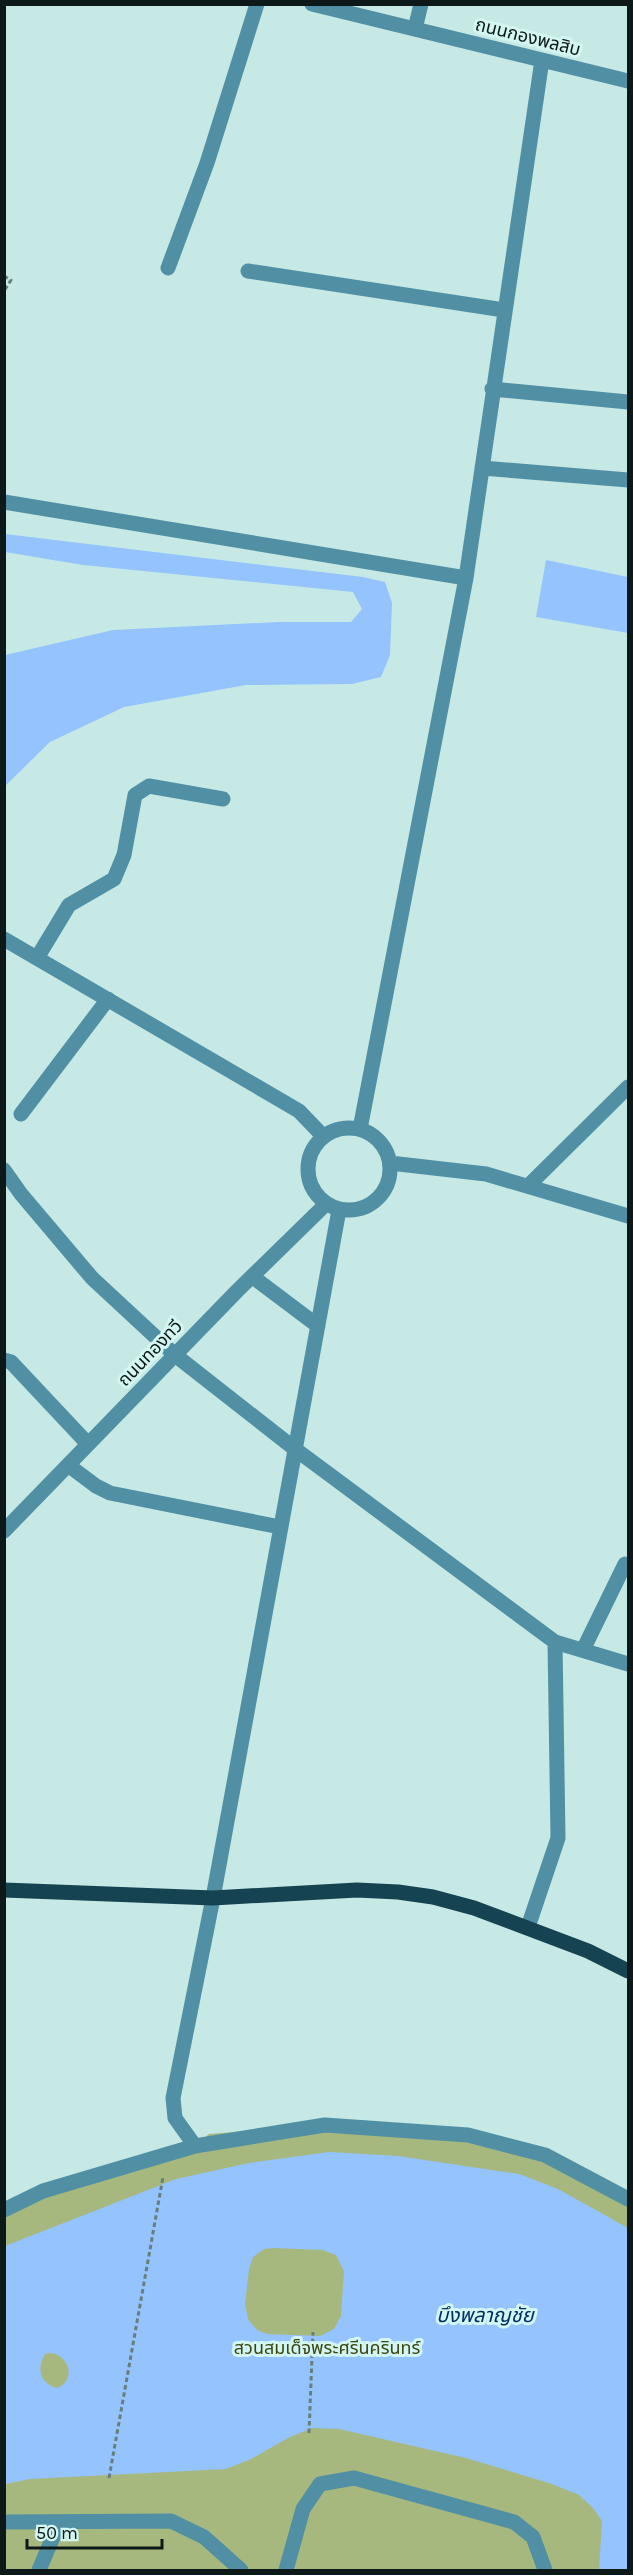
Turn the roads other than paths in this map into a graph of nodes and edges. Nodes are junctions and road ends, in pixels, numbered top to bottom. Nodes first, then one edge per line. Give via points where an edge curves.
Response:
1 (258, 4) edge
2 (312, 4) edge
3 (421, 4) edge
4 (415, 29) junction
5 (542, 60) junction
6 (628, 81) edge
7 (168, 268) dead end
8 (248, 271) dead end
9 (504, 310) junction
10 (492, 388) junction
11 (628, 402) edge
12 (482, 468) junction
13 (628, 480) edge
14 (4, 502) edge
15 (466, 578) junction
16 (223, 799) dead end
17 (4, 939) edge
18 (38, 958) junction
19 (108, 999) junction
20 (628, 1087) edge
21 (21, 1114) dead end
22 (360, 1129) junction
23 (323, 1136) junction
24 (390, 1163) junction
25 (4, 1170) edge
26 (529, 1185) junction
27 (333, 1207) junction
28 (628, 1216) edge
29 (253, 1277) junction
30 (318, 1326) junction
31 (176, 1354) junction
32 (4, 1360) edge
33 (88, 1444) junction
34 (295, 1449) junction
35 (68, 1465) junction
36 (280, 1527) junction
37 (4, 1531) edge
38 (625, 1564) dead end
39 (555, 1642) junction
40 (583, 1650) junction
41 (628, 1664) edge
42 (4, 1890) edge
43 (213, 1898) junction
44 (528, 1927) junction
45 (628, 1971) edge
46 (195, 2146) junction
47 (628, 2199) edge
48 (4, 2210) edge
49 (4, 2522) edge
50 (59, 2523) junction
51 (39, 2571) edge
52 (241, 2571) edge
53 (285, 2571) edge
54 (545, 2571) edge

1 - 7 street
2 - 4 street, ถนนกองพลสิบ
3 - 4 street
4 - 5 street, ถนนกองพลสิบ
5 - 6 street, ถนนกองพลสิบ
5 - 9 street
8 - 9 street
9 - 10 street
10 - 11 street
10 - 12 street
12 - 13 street
12 - 15 street
14 - 15 street
15 - 22 street
16 - 18 street via 149,786 135,795 124,855 114,879 69,905
17 - 18 street
18 - 19 street
19 - 21 street
19 - 23 street via 299,1111
20 - 26 street
22 - 23 street via 346,1127
22 - 24 street via 383,1145
23 - 27 street via 313,1147 307,1169 317,1196
24 - 26 street via 486,1174
24 - 27 street via 388,1183 381,1196 365,1208 351,1211
25 - 31 street via 92,1278
26 - 28 street
27 - 29 street, ถนนทองทวี
27 - 30 street
29 - 30 street
29 - 31 street, ถนนทองทวี
30 - 34 street
31 - 33 street, ถนนทองทวี
31 - 34 street
32 - 33 street via 11,1362
33 - 35 street, ถนนทองทวี
34 - 36 street
34 - 39 street
35 - 36 street via 110,1493
35 - 37 street, ถนนทองทวี
36 - 43 street
38 - 40 street
39 - 40 street
39 - 44 street via 558,1838
40 - 41 street
42 - 43 main road
43 - 44 main road via 357,1890 398,1892 474,1908
43 - 46 street via 173,2098 175,2118
44 - 45 main road
46 - 47 street via 325,2125 468,2135 546,2156
46 - 48 street via 43,2191
49 - 50 street
50 - 51 street
50 - 52 street via 171,2521 204,2537
53 - 54 street via 303,2509 321,2484 354,2478 514,2522 533,2537

